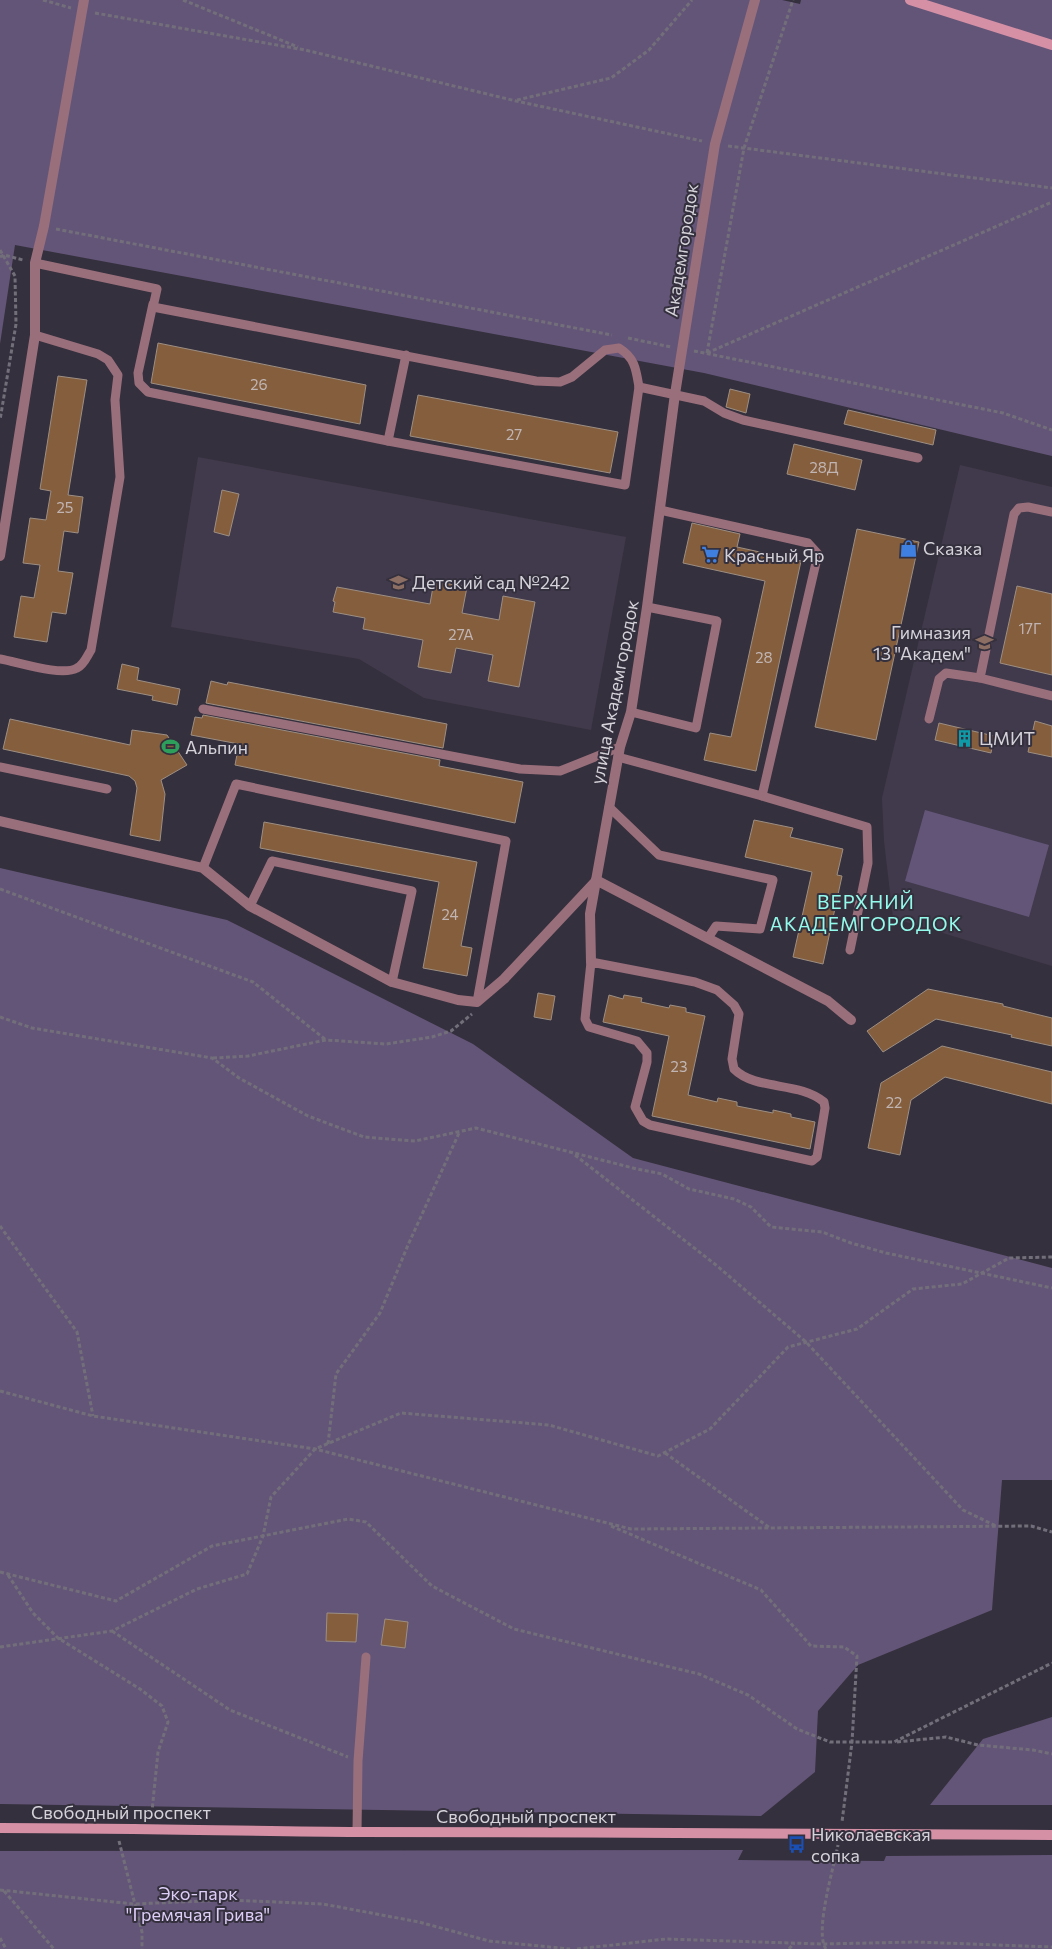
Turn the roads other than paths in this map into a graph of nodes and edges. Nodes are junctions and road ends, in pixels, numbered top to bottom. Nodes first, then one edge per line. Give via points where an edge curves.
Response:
1 (755, 0) edge
2 (910, 0) edge
3 (83, 5) edge
4 (1052, 45) edge
5 (35, 263) junction
6 (153, 307) junction
7 (35, 335) junction
8 (406, 355) junction
9 (640, 388) junction
10 (675, 394) junction
11 (388, 441) junction
12 (918, 458) dead end
13 (660, 510) junction
14 (1052, 512) edge
15 (0, 556) edge
16 (647, 607) junction
17 (0, 659) edge
18 (980, 678) junction
19 (1052, 696) edge
20 (203, 710) dead end
21 (631, 712) junction
22 (929, 719) dead end
23 (619, 752) junction
24 (0, 767) edge
25 (107, 789) dead end
26 (762, 796) junction
27 (609, 807) junction
28 (0, 821) edge
29 (203, 868) junction
30 (596, 880) junction
31 (250, 906) junction
32 (708, 938) junction
33 (850, 950) dead end
34 (591, 962) junction
35 (392, 982) junction
36 (477, 1002) junction
37 (851, 1020) dead end
38 (366, 1657) dead end
39 (0, 1828) edge
40 (357, 1832) junction
41 (1052, 1835) edge

1 - 10 street, Академгородок via 715,144
2 - 4 main road
3 - 5 street
5 - 6 lane via 157,289
5 - 7 street
6 - 8 lane
6 - 11 lane via 138,373 139,382 148,392
7 - 15 street
7 - 17 lane via 98,354 108,360 118,374 115,400 120,477 91,650 85,661 78,668 65,672
8 - 9 lane via 536,381 560,382 572,377 605,350 619,348 629,354 636,367
8 - 11 lane
9 - 10 lane
9 - 11 lane via 625,485
10 - 12 lane via 704,400 731,417
10 - 13 street, Академгородок
13 - 16 street, улица Академгородок
13 - 26 lane via 808,543 818,554
14 - 18 lane via 1028,507 1019,508 1014,514
16 - 21 street, улица Академгородок
16 - 21 lane via 717,621 696,728
18 - 19 lane
18 - 22 lane via 946,673 939,678
20 - 23 lane via 520,770 560,771
21 - 23 street, улица Академгородок
23 - 26 lane
23 - 27 street, улица Академгородок
24 - 25 lane
26 - 33 lane via 867,827 868,863
27 - 30 street, улица Академгородок
27 - 32 lane via 659,855 773,880 760,929 716,926
28 - 29 street
29 - 31 street
29 - 36 lane via 236,784 506,841
30 - 32 street
30 - 34 street, улица Академгородок via 590,914
30 - 36 street via 504,979
31 - 35 street
31 - 35 lane via 272,861 412,891
32 - 37 street via 828,1001
34 - 34 lane via 695,982 717,990 734,1005 738,1014 732,1059 734,1069 747,1078 807,1092 824,1102 816,1157 812,1160 650,1126 643,1121 634,1107 647,1053 637,1041 589,1027 585,1019
35 - 36 street
38 - 40 lane via 358,1761
39 - 40 main road, Свободный проспект
40 - 41 main road, Свободный проспект

